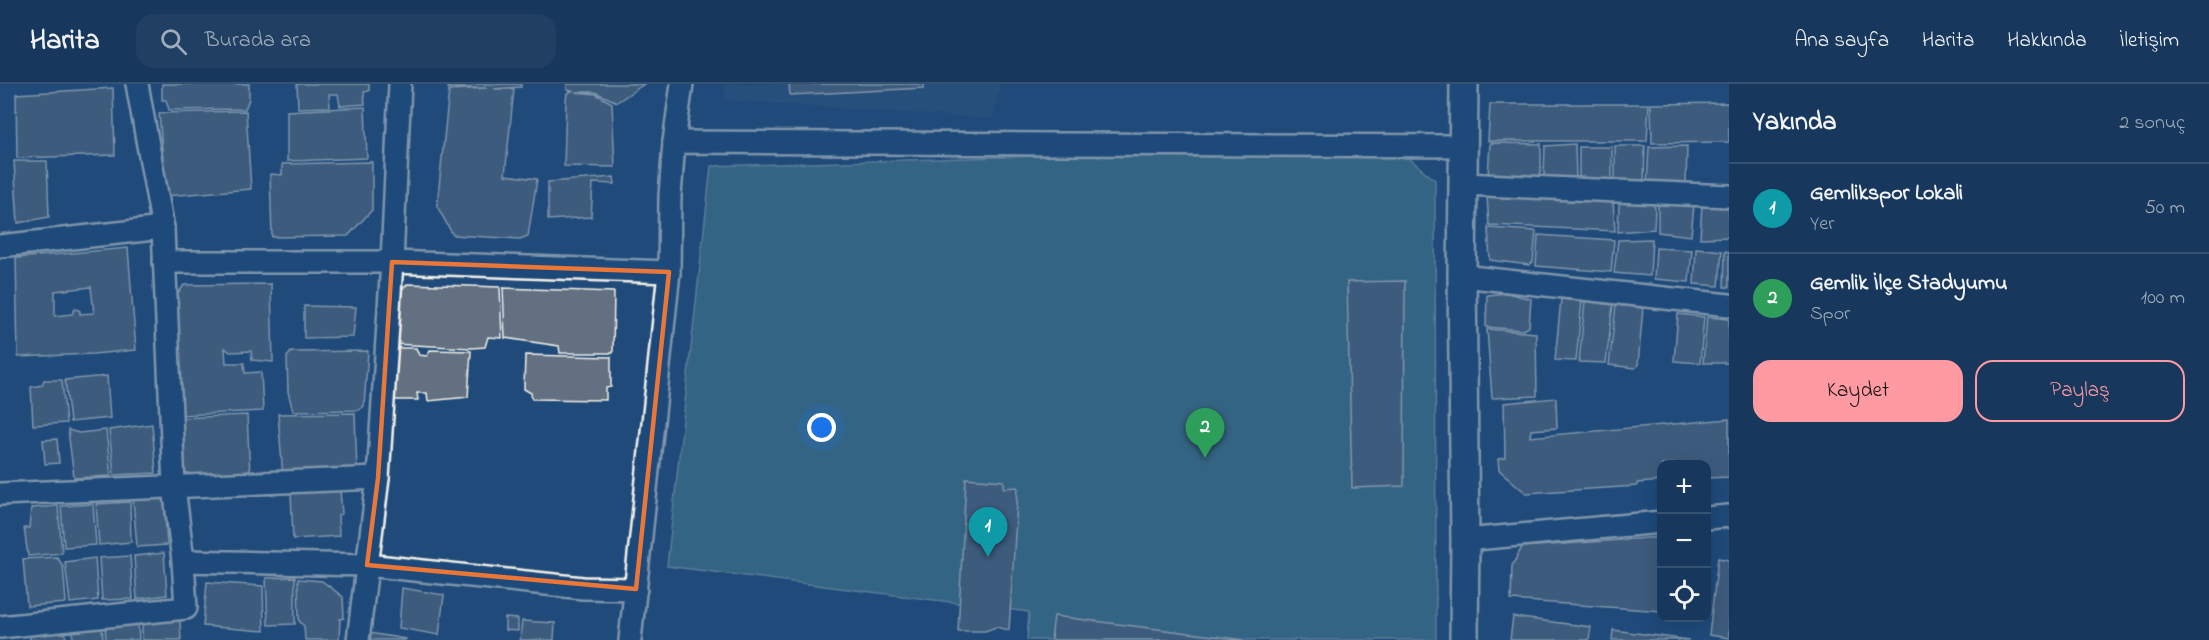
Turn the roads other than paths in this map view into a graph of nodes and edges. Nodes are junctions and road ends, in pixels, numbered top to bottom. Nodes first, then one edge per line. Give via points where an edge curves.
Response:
1 (137, 84) edge
2 (400, 84) edge
3 (682, 84) edge
4 (1464, 84) edge
5 (674, 142) junction
6 (1463, 146) junction
7 (1463, 184) junction
8 (1729, 196) edge
9 (163, 228) junction
10 (0, 246) edge
11 (164, 262) junction
12 (392, 262) junction
13 (669, 272) junction
14 (1462, 276) junction
15 (1729, 305) edge
16 (378, 478) junction
17 (174, 486) junction
18 (0, 494) edge
19 (1729, 516) edge
20 (1711, 518) edge
21 (1657, 522) edge
22 (1465, 540) junction
23 (183, 561) junction
24 (368, 564) junction
25 (636, 589) junction
26 (0, 627) edge
27 (358, 640) edge
28 (630, 640) edge
29 (1464, 640) edge

1 - 9 street
2 - 12 street
3 - 5 street
4 - 6 street
5 - 6 street
5 - 13 street
6 - 7 street
7 - 8 street
7 - 14 street
9 - 10 street
9 - 11 street
11 - 12 street
11 - 17 street
12 - 13 street
12 - 16 street
13 - 25 street
14 - 15 street
14 - 22 street
16 - 17 street
16 - 24 street
17 - 18 street
17 - 23 street
19 - 20 street
21 - 22 street
22 - 29 street
23 - 24 street
23 - 26 street via 186,608
24 - 25 street via 583,588
24 - 27 street
25 - 28 street

